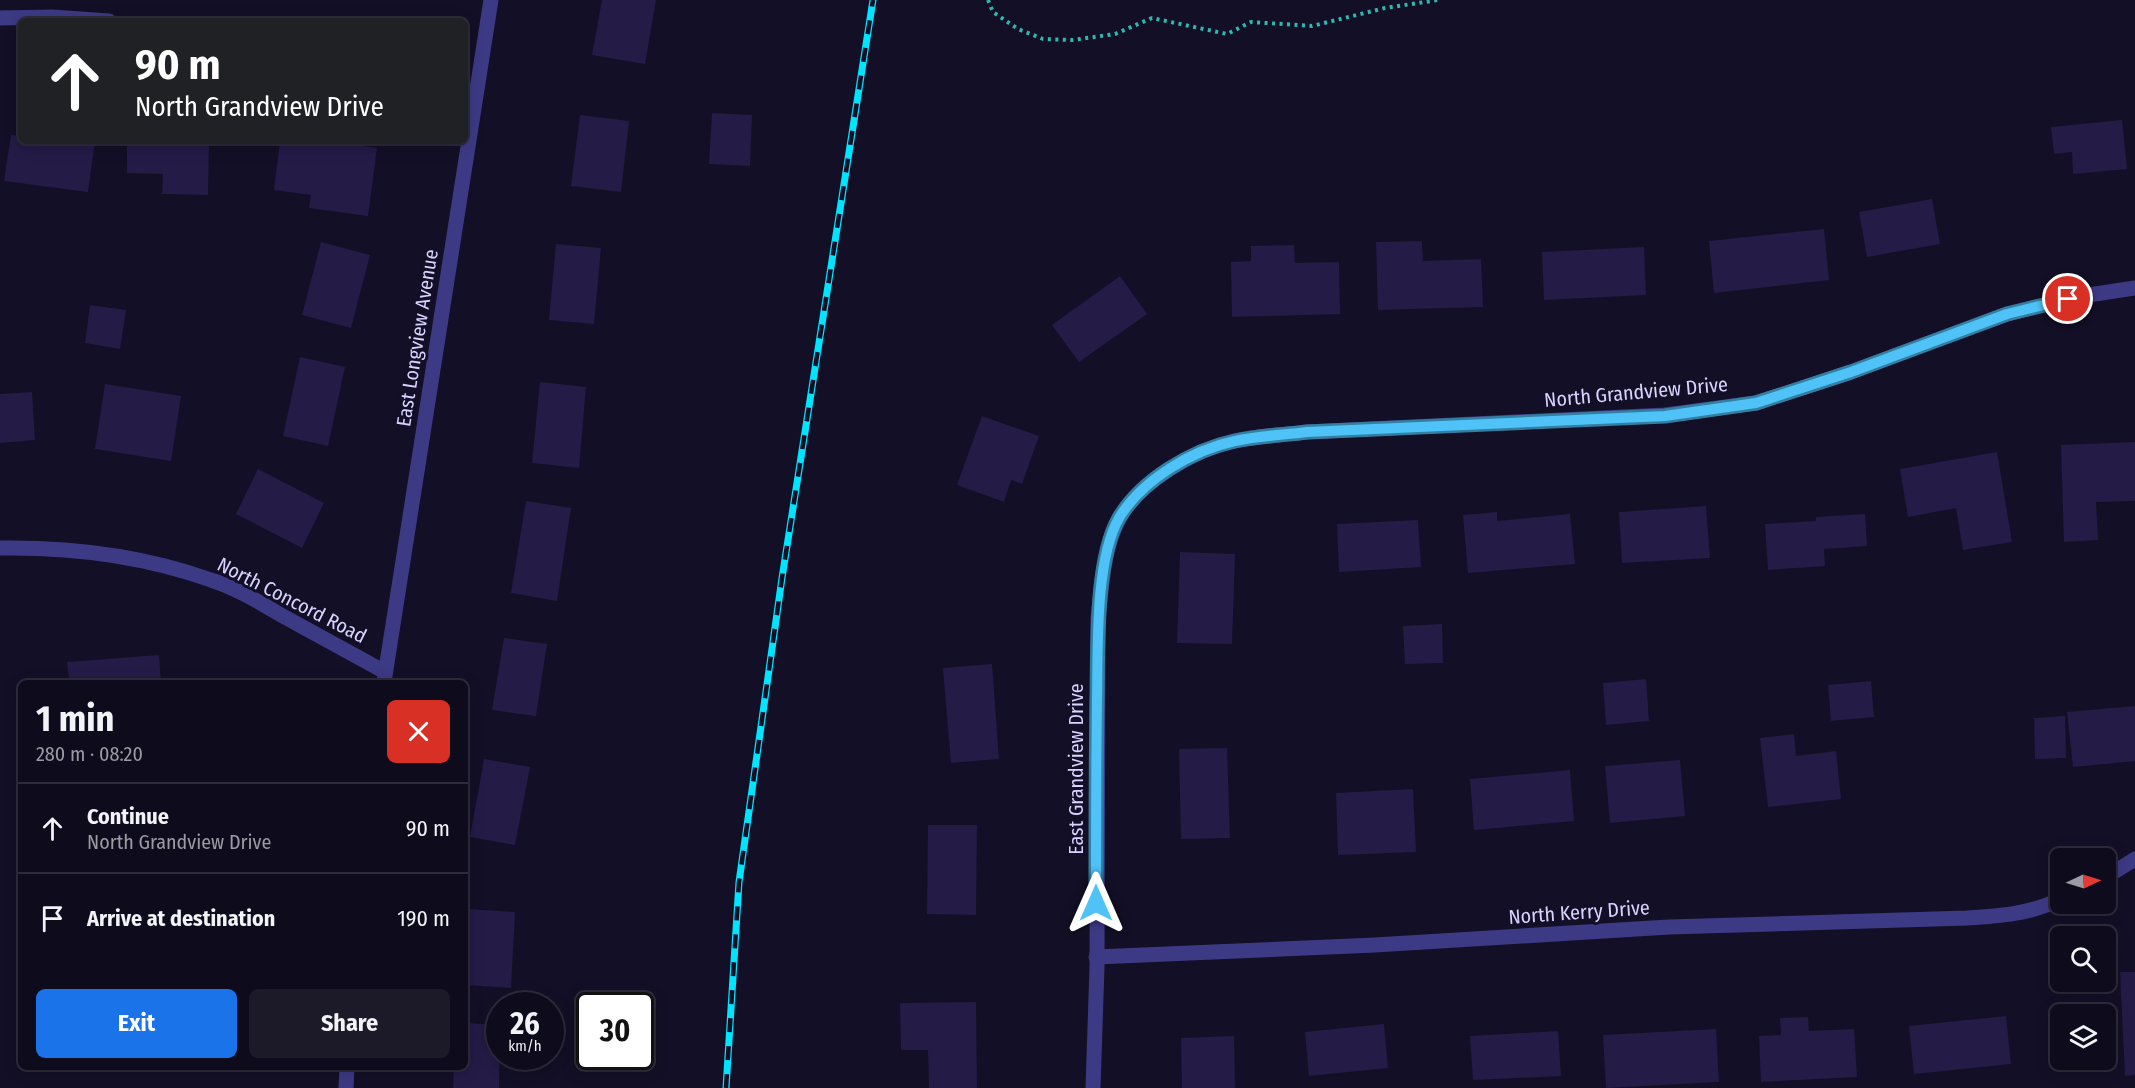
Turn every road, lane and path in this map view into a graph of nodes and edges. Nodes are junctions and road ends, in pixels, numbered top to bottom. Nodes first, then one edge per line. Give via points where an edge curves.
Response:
1 (491, 0) edge
2 (988, 0) edge
3 (1438, 0) edge
4 (0, 18) edge
5 (75, 18) edge
6 (472, 77) edge
7 (468, 105) edge
8 (462, 144) edge
9 (2135, 288) edge
10 (1166, 472) joint
11 (0, 548) edge
12 (385, 677) edge
13 (2135, 859) edge
14 (2116, 871) edge
15 (2050, 904) edge
16 (1096, 957) junction
17 (347, 1070) edge
18 (346, 1088) edge
19 (1093, 1088) edge

1 - 6 street, East Longview Avenue
2 - 3 path via 993,12 1018,29 1043,39 1072,40 1115,34 1152,18 1227,34 1251,22 1312,26
4 - 5 street
6 - 7 street, East Longview Avenue
8 - 12 street, East Longview Avenue
9 - 10 street, North Grandview Drive via 2007,314 1756,403 1665,416 1268,436 1217,446
10 - 16 street, East Grandview Drive via 1145,488 1119,519 1104,567 1098,618
11 - 12 street, North Concord Road via 70,549 110,555 212,580 255,600
13 - 14 street
15 - 16 street, North Kerry Drive via 2013,915 1967,918 1669,927
16 - 19 street, East Grandview Drive
17 - 18 street

